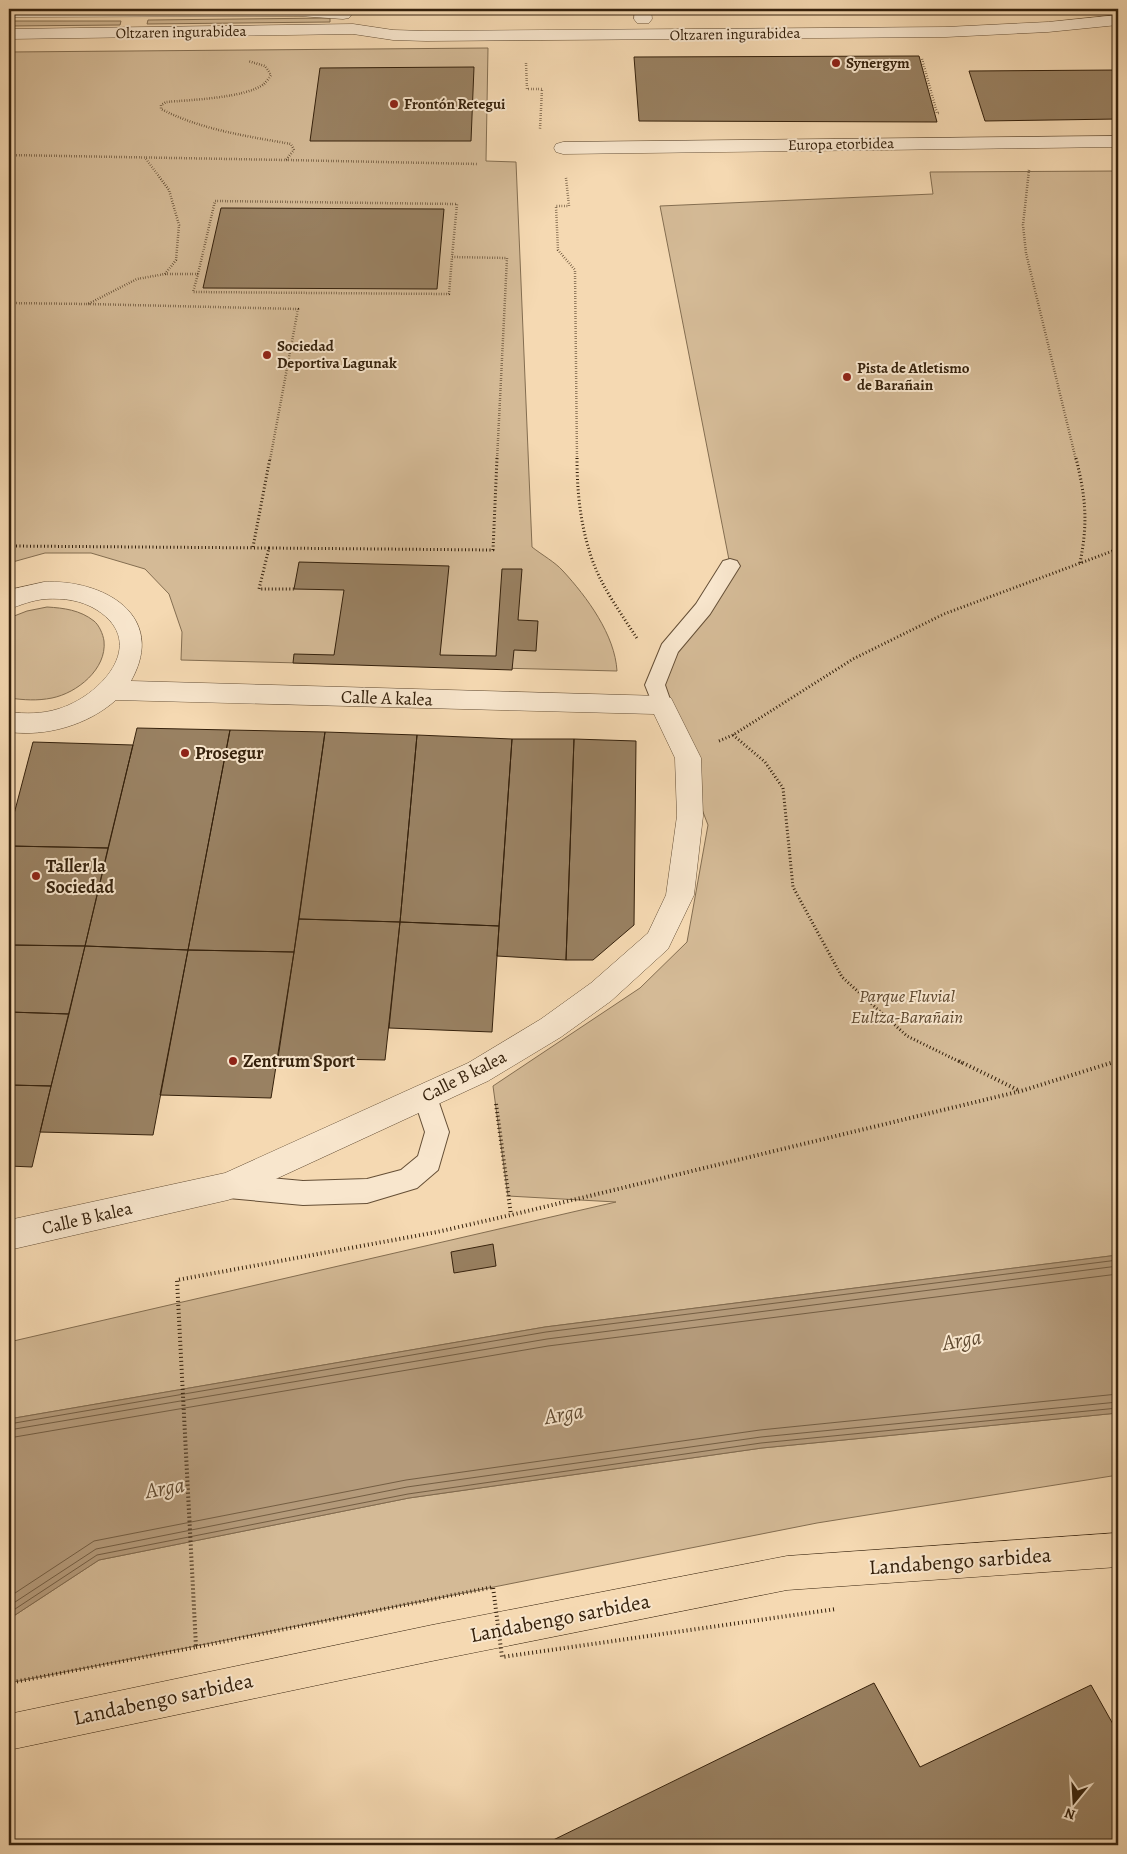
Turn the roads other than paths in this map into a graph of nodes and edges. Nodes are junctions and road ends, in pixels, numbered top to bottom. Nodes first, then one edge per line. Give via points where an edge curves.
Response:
1 (1112, 9) edge
2 (9, 12) edge
3 (643, 14) edge
4 (928, 16) dead end
5 (946, 16) dead end
6 (354, 18) edge
7 (1118, 20) edge
8 (9, 34) edge
9 (1118, 141) edge
10 (564, 148) dead end
11 (730, 566) dead end
12 (9, 600) edge
13 (111, 690) junction
14 (659, 695) junction
15 (9, 722) edge
16 (425, 1096) junction
17 (228, 1186) junction
18 (9, 1236) edge
19 (1118, 1550) edge
20 (9, 1732) edge

1 - 5 street
2 - 6 street, Oltzaren ingurabidea via 299,11 336,13
3 - 4 street, Oltzaren ingurabidea
3 - 6 street, Oltzaren ingurabidea via 442,20
6 - 7 street, Oltzaren ingurabidea via 393,35 426,36 946,32 1048,28
6 - 8 street, Oltzaren ingurabidea
9 - 10 street, Europa etorbidea
11 - 14 lane via 703,609 669,649
12 - 13 street via 41,591 70,591 96,597 116,610 129,627 132,648 126,670
13 - 14 street, Calle A kalea
13 - 15 street via 67,717 40,723
14 - 16 street, Calle B kalea via 688,758 690,816 680,895 658,941 601,992 551,1028 478,1072
16 - 17 street, Calle B kalea
16 - 17 lane via 437,1132 429,1162 408,1180 367,1191 303,1193
17 - 18 street, Calle B kalea
19 - 20 highway, Landabengo sarbidea via 787,1573

